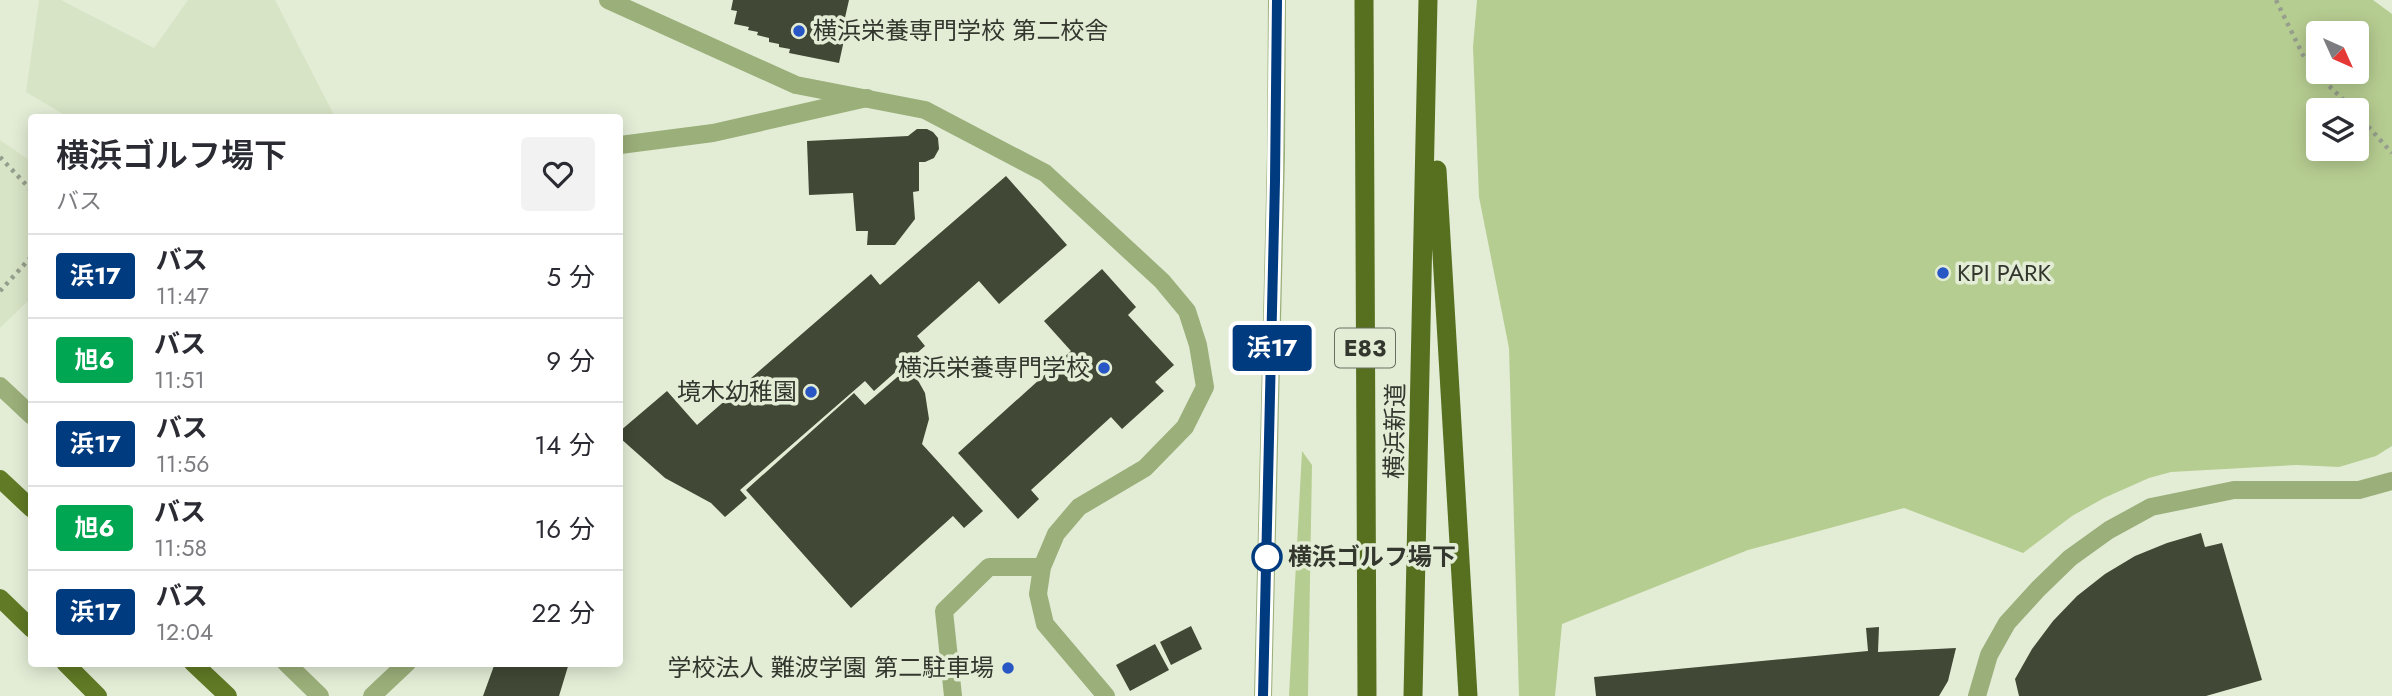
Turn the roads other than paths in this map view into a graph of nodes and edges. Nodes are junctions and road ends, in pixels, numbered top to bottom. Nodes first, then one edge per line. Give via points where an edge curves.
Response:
1 (608, 0) edge
2 (1277, 0) edge
3 (1364, 0) edge
4 (1428, 0) edge
5 (1429, 33) junction
6 (867, 98) junction
7 (623, 145) edge
8 (0, 386) edge
9 (28, 412) edge
10 (0, 479) edge
11 (2392, 481) edge
12 (28, 505) edge
13 (1042, 567) junction
14 (0, 598) edge
15 (28, 625) edge
16 (69, 667) edge
17 (197, 667) edge
18 (290, 667) edge
19 (403, 667) edge
20 (98, 696) edge
21 (228, 696) edge
22 (320, 696) edge
23 (372, 696) edge
24 (953, 696) edge
25 (1106, 696) edge
26 (1262, 696) edge
27 (1367, 696) edge
28 (1413, 696) edge
29 (1468, 696) edge
30 (1977, 696) edge

1 - 6 street via 796,85
2 - 26 street
3 - 27 highway, 横浜新道 / E83
4 - 5 highway, 横浜新道 / E83
5 - 28 highway, 横浜新道 / E83
5 - 29 highway
6 - 7 street via 713,133
6 - 13 street via 925,110 1045,173 1162,281 1187,312 1205,387 1185,427 1145,468 1079,507 1056,534
8 - 9 street
10 - 12 main road
11 - 30 street via 2359,490 2234,489 2151,507 2070,558 2015,614 1989,655
13 - 24 street via 989,567 944,611
13 - 25 street via 1038,594 1045,624
14 - 15 main road
16 - 20 main road
17 - 21 main road
18 - 22 street
19 - 23 street

